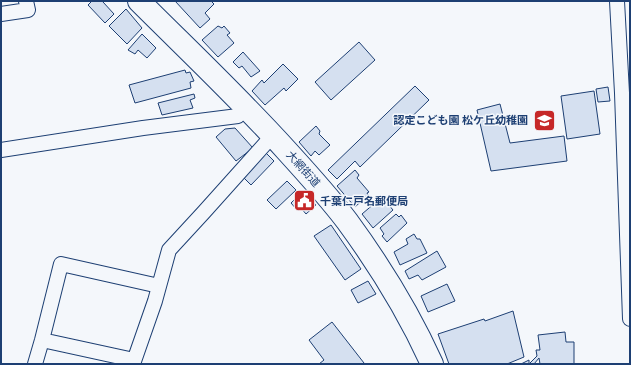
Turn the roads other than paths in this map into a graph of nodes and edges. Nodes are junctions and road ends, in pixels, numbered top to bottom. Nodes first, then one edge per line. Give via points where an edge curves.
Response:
1 (26, 1) edge
2 (139, 1) edge
3 (617, 1) edge
4 (1, 14) edge
5 (626, 93) edge
6 (245, 106) junction
7 (273, 136) junction
8 (1, 150) edge
9 (627, 174) edge
10 (629, 252) edge
11 (159, 286) junction
12 (630, 319) edge
13 (42, 340) junction
14 (133, 362) edge
15 (35, 364) edge
16 (432, 364) edge

1 - 4 street via 28,10
2 - 6 main road, 大網街道
3 - 5 street
5 - 9 street
6 - 7 main road, 大網街道
6 - 8 street via 238,116
7 - 11 street via 169,250
7 - 16 main road, 大網街道 via 310,176 352,228 395,294 420,337
9 - 10 street
10 - 12 street
11 - 13 street via 61,264
11 - 14 street
13 - 14 street
13 - 15 street

